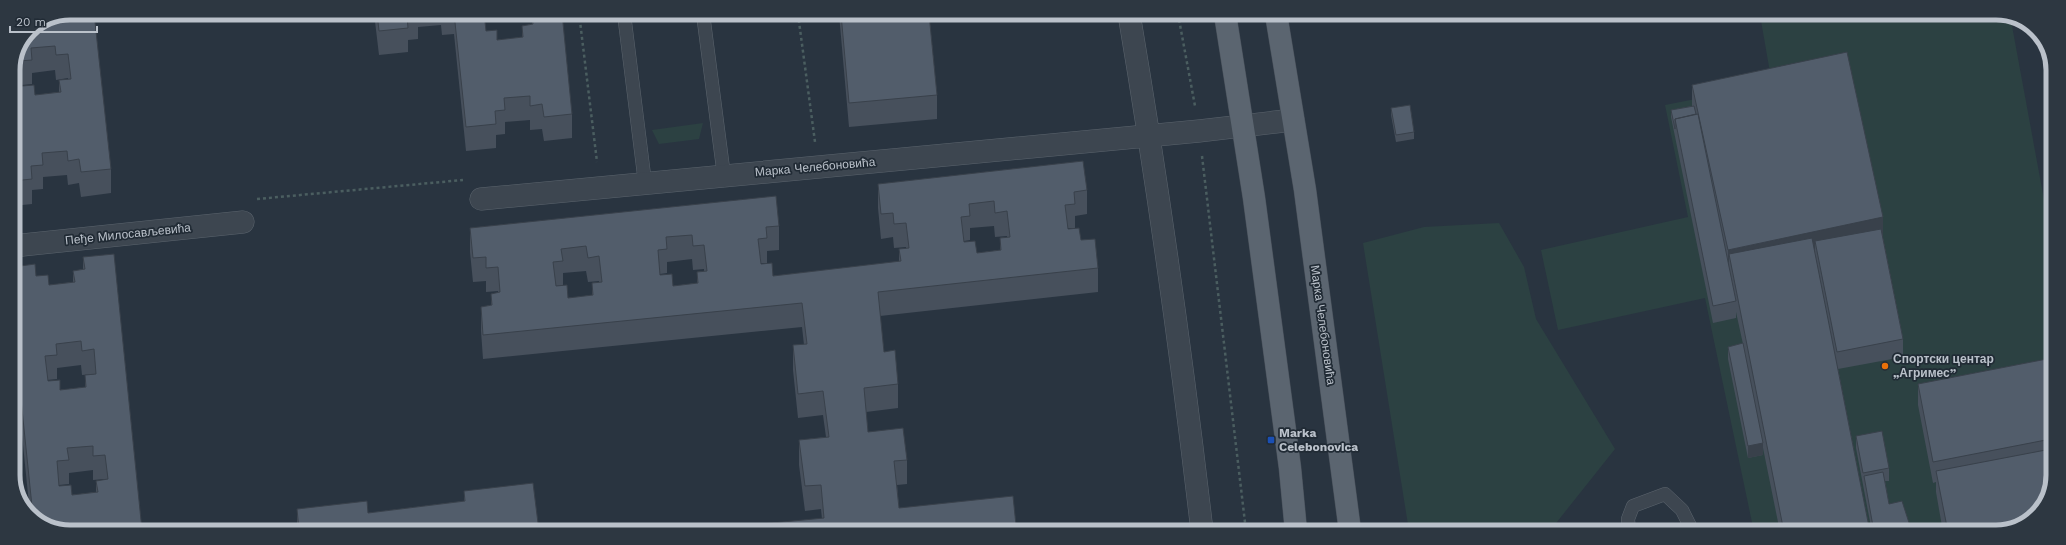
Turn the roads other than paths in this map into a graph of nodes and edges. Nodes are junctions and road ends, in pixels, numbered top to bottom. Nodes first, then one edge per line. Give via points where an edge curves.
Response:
1 (625, 20) edge
2 (704, 20) edge
3 (1130, 20) edge
4 (1226, 20) edge
5 (1277, 20) edge
6 (1293, 120) junction
7 (1244, 126) junction
8 (1150, 136) junction
9 (724, 176) junction
10 (644, 183) junction
11 (481, 199) dead end
12 (243, 222) road end
13 (20, 245) edge
14 (1201, 525) edge
15 (1295, 525) edge
16 (1349, 525) edge
17 (1628, 525) edge
18 (1690, 525) edge

1 - 10 lane
2 - 9 lane
3 - 8 street
4 - 7 main road
5 - 6 main road, Марка Челебоновића
6 - 7 street, Марка Челебоновића
6 - 16 main road, Марка Челебоновића
7 - 8 street, Марка Челебоновића
7 - 15 main road
8 - 9 street, Марка Челебоновића
8 - 14 street via 1187,395
9 - 10 street, Марка Челебоновића
10 - 11 street, Марка Челебоновића
12 - 13 street, Пеђе Милосављевића
17 - 18 lane via 1628,519 1634,506 1665,494 1682,510

